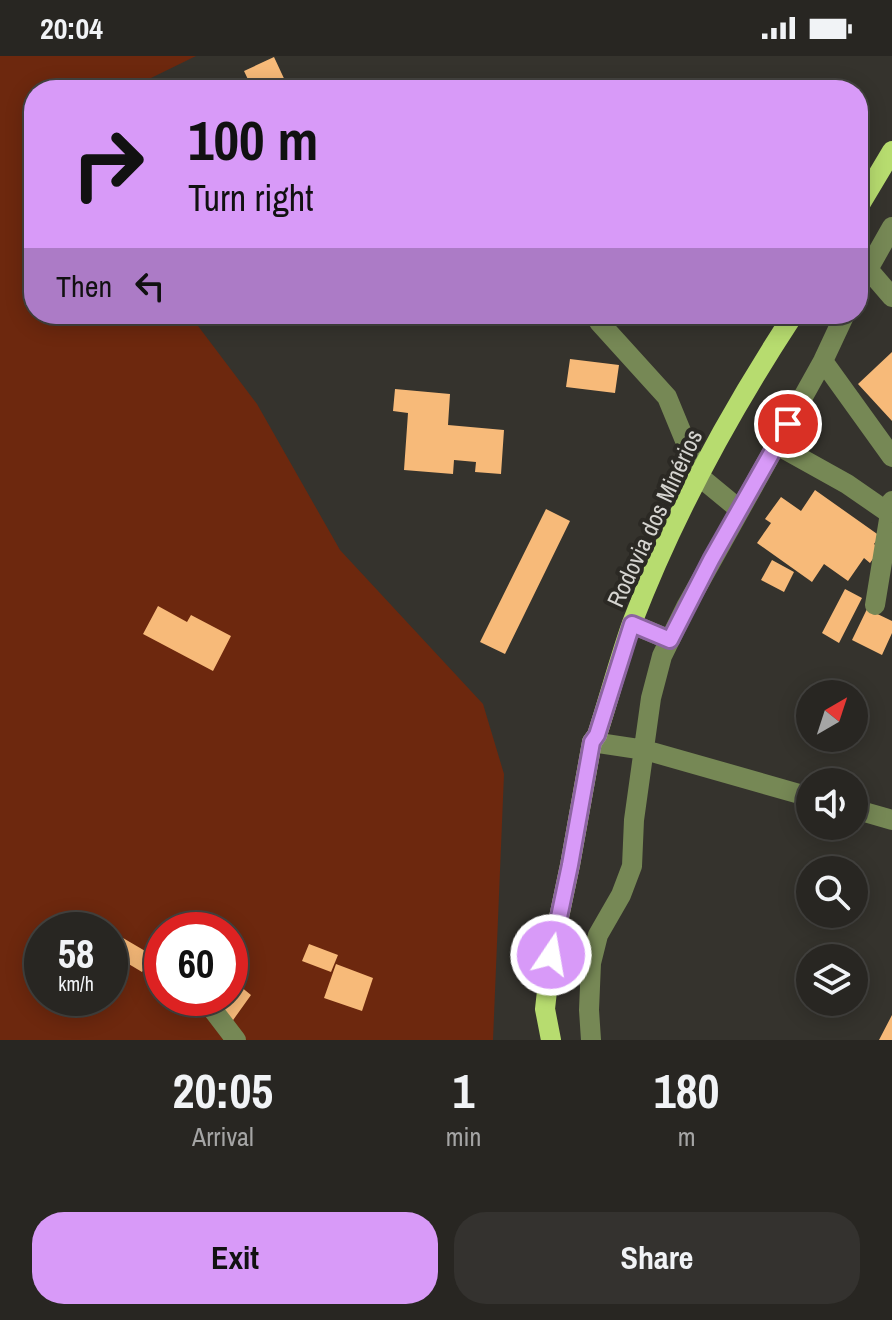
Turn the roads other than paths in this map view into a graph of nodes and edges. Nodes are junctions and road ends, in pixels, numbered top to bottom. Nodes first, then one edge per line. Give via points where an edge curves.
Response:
1 (892, 151) edge
2 (868, 191) edge
3 (892, 227) edge
4 (868, 263) edge
5 (892, 271) edge
6 (868, 273) edge
7 (868, 278) edge
8 (892, 297) edge
9 (601, 324) edge
10 (787, 324) edge
11 (840, 324) edge
12 (823, 361) junction
13 (777, 445) junction
14 (892, 457) edge
15 (700, 477) junction
16 (890, 507) edge
17 (740, 510) junction
18 (875, 605) dead end
19 (632, 624) junction
20 (670, 640) junction
21 (592, 742) junction
22 (645, 750) junction
23 (796, 793) edge
24 (868, 813) edge
25 (892, 820) edge
26 (218, 1016) edge
27 (236, 1040) edge
28 (551, 1040) edge
29 (591, 1040) edge

1 - 2 main road
3 - 4 street
5 - 6 street
7 - 8 street
9 - 15 street via 667,397
10 - 15 main road, Rodovia dos Minérios via 755,372
11 - 12 street
12 - 13 street
12 - 14 street
13 - 16 street
13 - 17 street
15 - 17 street
15 - 19 main road, Rodovia dos Minérios
16 - 18 street
17 - 20 street
19 - 20 street
19 - 21 main road, Rodovia dos Minérios
20 - 22 street via 651,698
21 - 22 street
21 - 28 main road, Rodovia dos Minérios via 551,955 545,1009
22 - 23 street
22 - 29 street via 632,866 598,935 591,963
24 - 25 street
26 - 27 street

